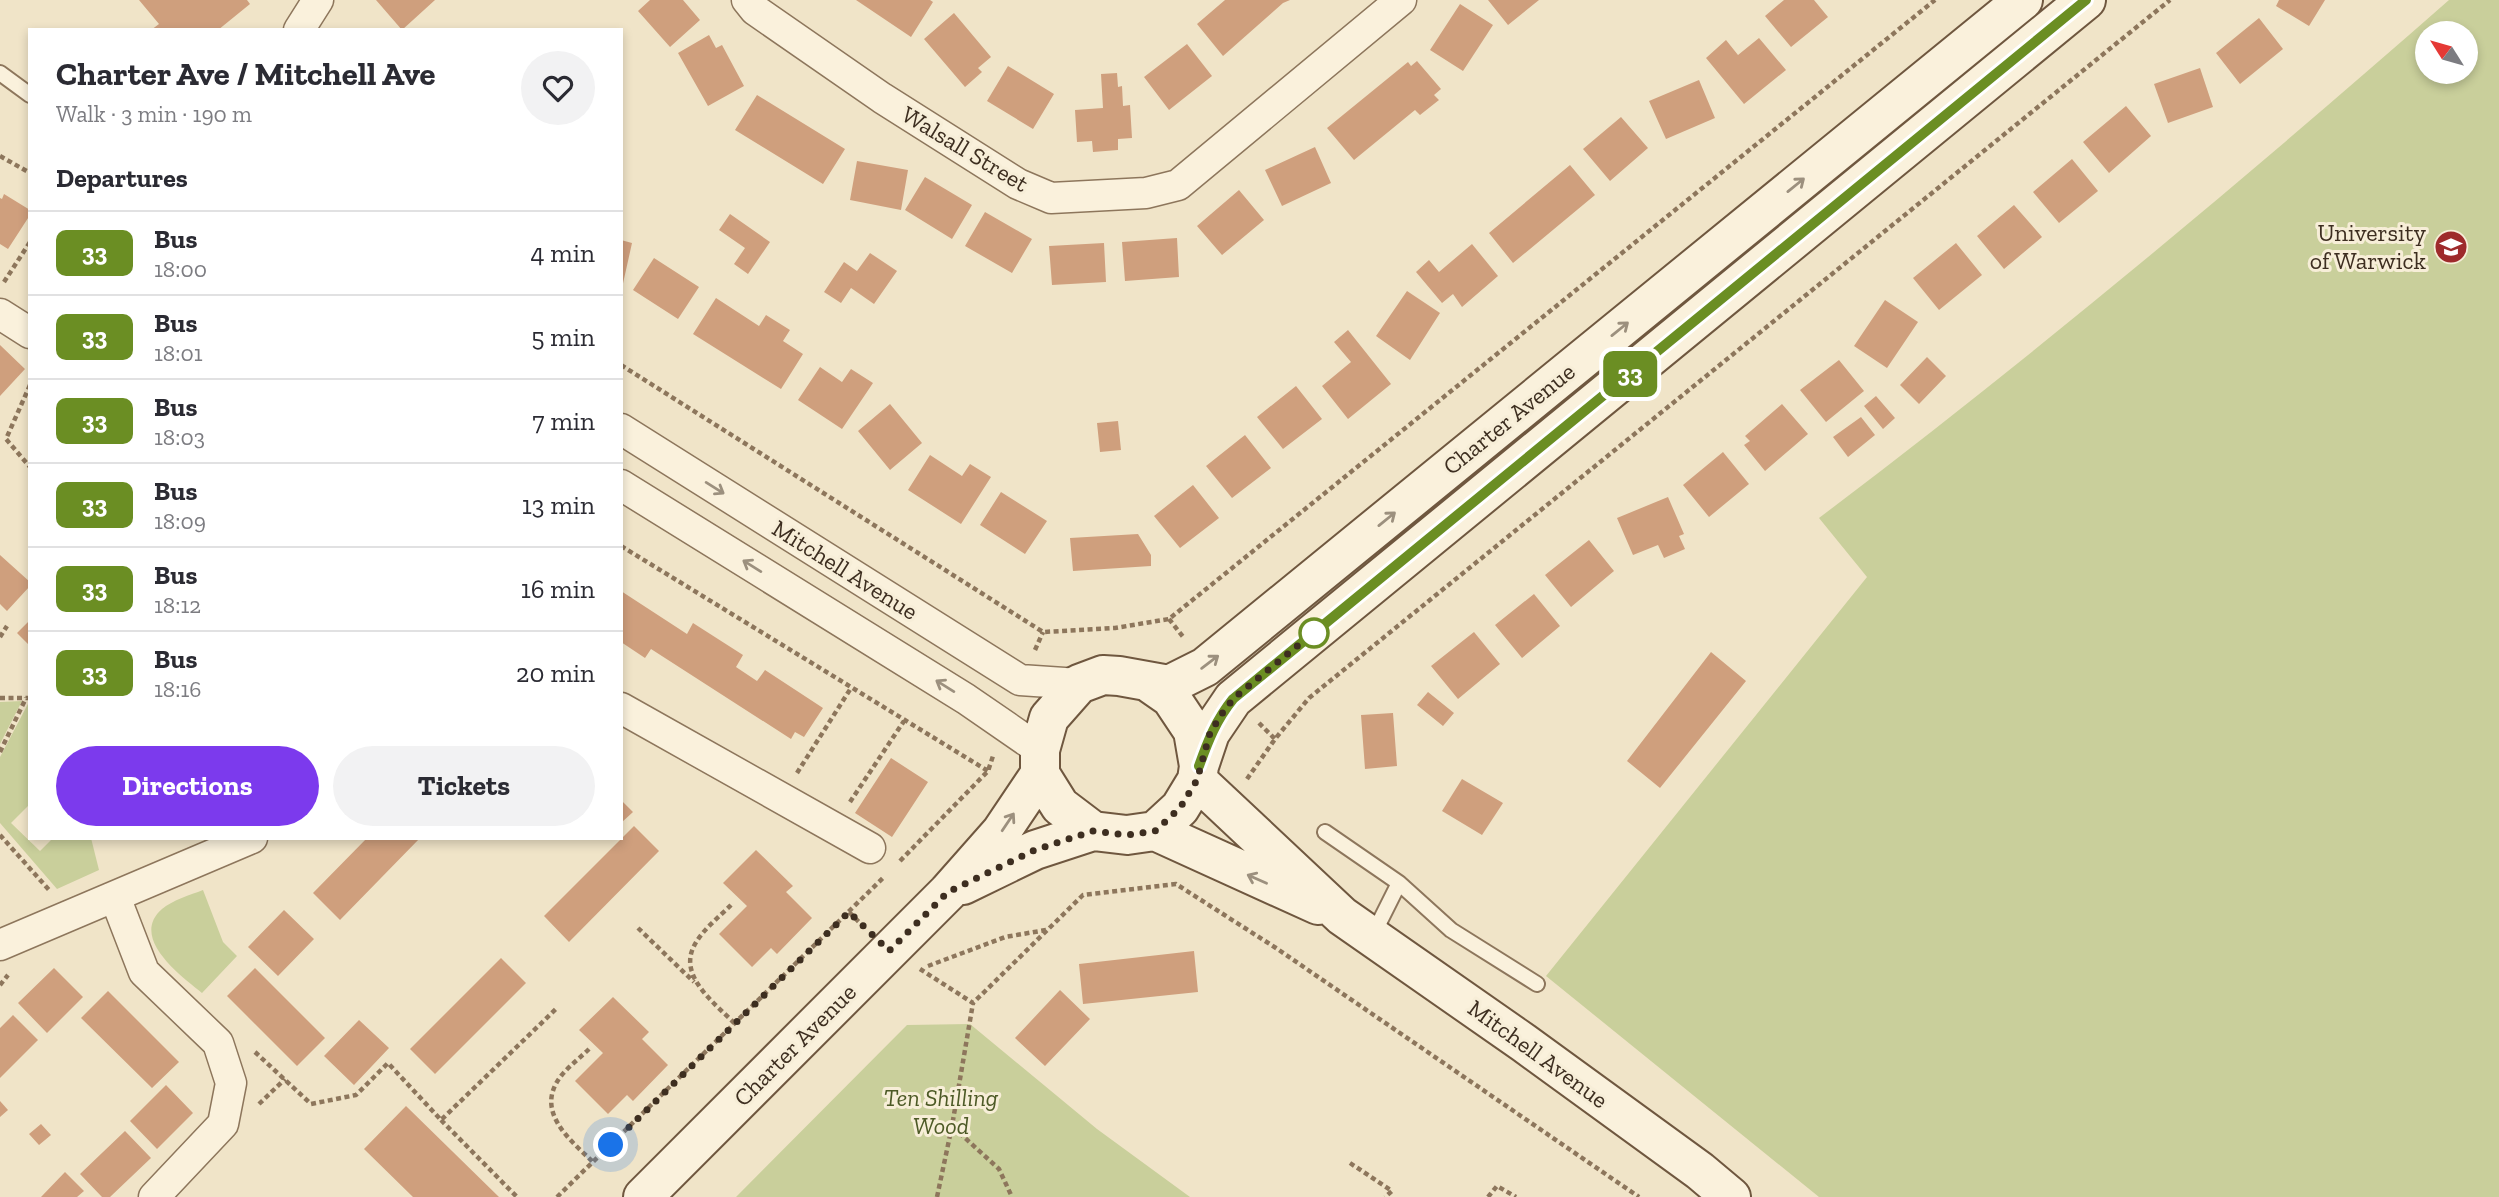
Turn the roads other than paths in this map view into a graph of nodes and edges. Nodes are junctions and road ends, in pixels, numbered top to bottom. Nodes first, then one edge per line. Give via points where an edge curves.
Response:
1 (318, 0) edge
2 (747, 0) edge
3 (1401, 0) edge
4 (2023, 0) edge
5 (2086, 0) edge
6 (300, 28) edge
7 (0, 73) edge
8 (28, 93) edge
9 (0, 314) edge
10 (28, 332) edge
11 (623, 430) edge
12 (657, 452) junction
13 (625, 494) edge
14 (1148, 681) junction
15 (1079, 684) junction
16 (623, 709) edge
17 (1040, 762) junction
18 (1198, 773) junction
19 (1093, 831) junction
20 (1155, 831) junction
21 (1325, 832) dead end
22 (247, 840) edge
23 (870, 848) dead end
24 (1399, 883) junction
25 (948, 892) junction
26 (116, 897) junction
27 (1357, 926) junction
28 (0, 946) edge
29 (1537, 984) dead end
30 (154, 1197) edge
31 (643, 1197) edge
32 (1731, 1197) edge

1 - 6 street
2 - 3 street, Walsall Street via 883,98 1018,184 1051,198 1146,192 1178,184
14 -> 4 street, Charter Avenue via 1169,685 1205,667
5 - 18 street, Charter Avenue via 1233,699 1210,733
7 - 8 lane
9 - 10 street
11 - 12 street, Mitchell Avenue
12 - 13 street
12 -> 15 street, Mitchell Avenue via 1020,680
17 -> 13 street, Mitchell Avenue via 1003,723
14 - 15 street via 1102,675
14 - 18 street via 1171,698 1193,731
15 - 17 street via 1049,718
16 - 23 street
17 - 19 street via 1060,806
25 -> 17 street, Charter Avenue via 1001,832
18 - 20 street via 1180,808
18 - 27 street, Mitchell Avenue
19 - 20 street via 1127,835
19 - 25 street, Charter Avenue via 1035,850
27 -> 20 street, Mitchell Avenue
21 - 24 lane
22 - 26 street
24 - 27 lane
24 - 29 lane via 1451,930
25 - 31 street, Charter Avenue via 905,960
26 - 28 street
26 - 30 street via 144,972 218,1044 231,1083 223,1124
27 - 32 street, Mitchell Avenue

